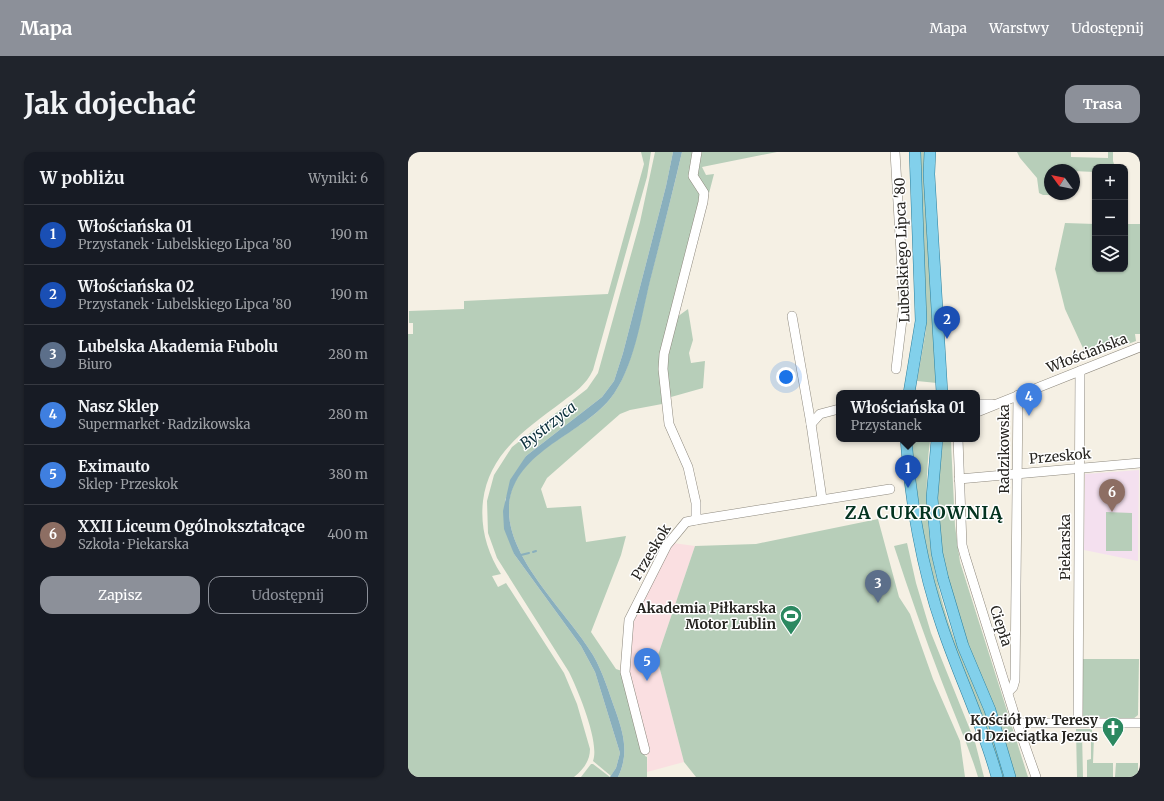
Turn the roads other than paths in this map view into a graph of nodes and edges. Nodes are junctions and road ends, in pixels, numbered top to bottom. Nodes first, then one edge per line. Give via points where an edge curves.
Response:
1 (697, 152) edge
2 (896, 152) edge
3 (915, 152) edge
4 (930, 152) edge
5 (792, 316) dead end
6 (1140, 347) edge
7 (896, 369) dead end
8 (1080, 371) junction
9 (910, 390) edge
10 (942, 390) edge
11 (1018, 395) junction
12 (999, 402) junction
13 (980, 404) edge
14 (836, 410) edge
15 (980, 411) edge
16 (811, 424) junction
17 (906, 442) edge
18 (936, 442) edge
19 (958, 442) edge
20 (1140, 463) edge
21 (1079, 469) junction
22 (1018, 474) junction
23 (958, 479) junction
24 (890, 488) dead end
25 (822, 499) junction
26 (696, 520) junction
27 (1008, 692) junction
28 (1078, 722) junction
29 (1017, 723) junction
30 (1140, 723) edge
31 (645, 750) dead end
32 (997, 777) edge
33 (1010, 777) edge
34 (1036, 777) edge

1 - 26 street via 693,176 704,193 668,332 663,369 669,424 688,467 696,502
2 - 7 street via 904,303
3 - 9 main road, Lubelskiego Lipca '80 via 921,321
4 - 10 main road
5 - 16 street
6 - 8 street, Włościańska
8 - 11 street, Włościańska
8 - 21 street, Piekarska
11 - 12 street, Włościańska
11 - 22 street, Radzikowska
12 - 13 street, Włościańska
12 - 15 street, Włościańska
14 - 16 street via 820,414
16 - 25 street
17 - 32 main road via 919,537 932,596 982,729
18 - 33 main road via 932,498 937,553 963,646 990,710
19 - 23 street, Ciepła
20 - 21 street, Przeskok
21 - 22 street, Przeskok
21 - 28 street, Piekarska
22 - 23 street, Przeskok
22 - 27 street, Radzikowska via 1015,680 1014,686
23 - 27 street, Ciepła via 964,551
24 - 25 street, Przeskok
25 - 26 street, Przeskok
26 - 31 street, Przeskok via 686,522 667,545 629,620 624,672
27 - 29 street, Ciepła
28 - 29 street
28 - 30 street
29 - 34 street, Ciepła

